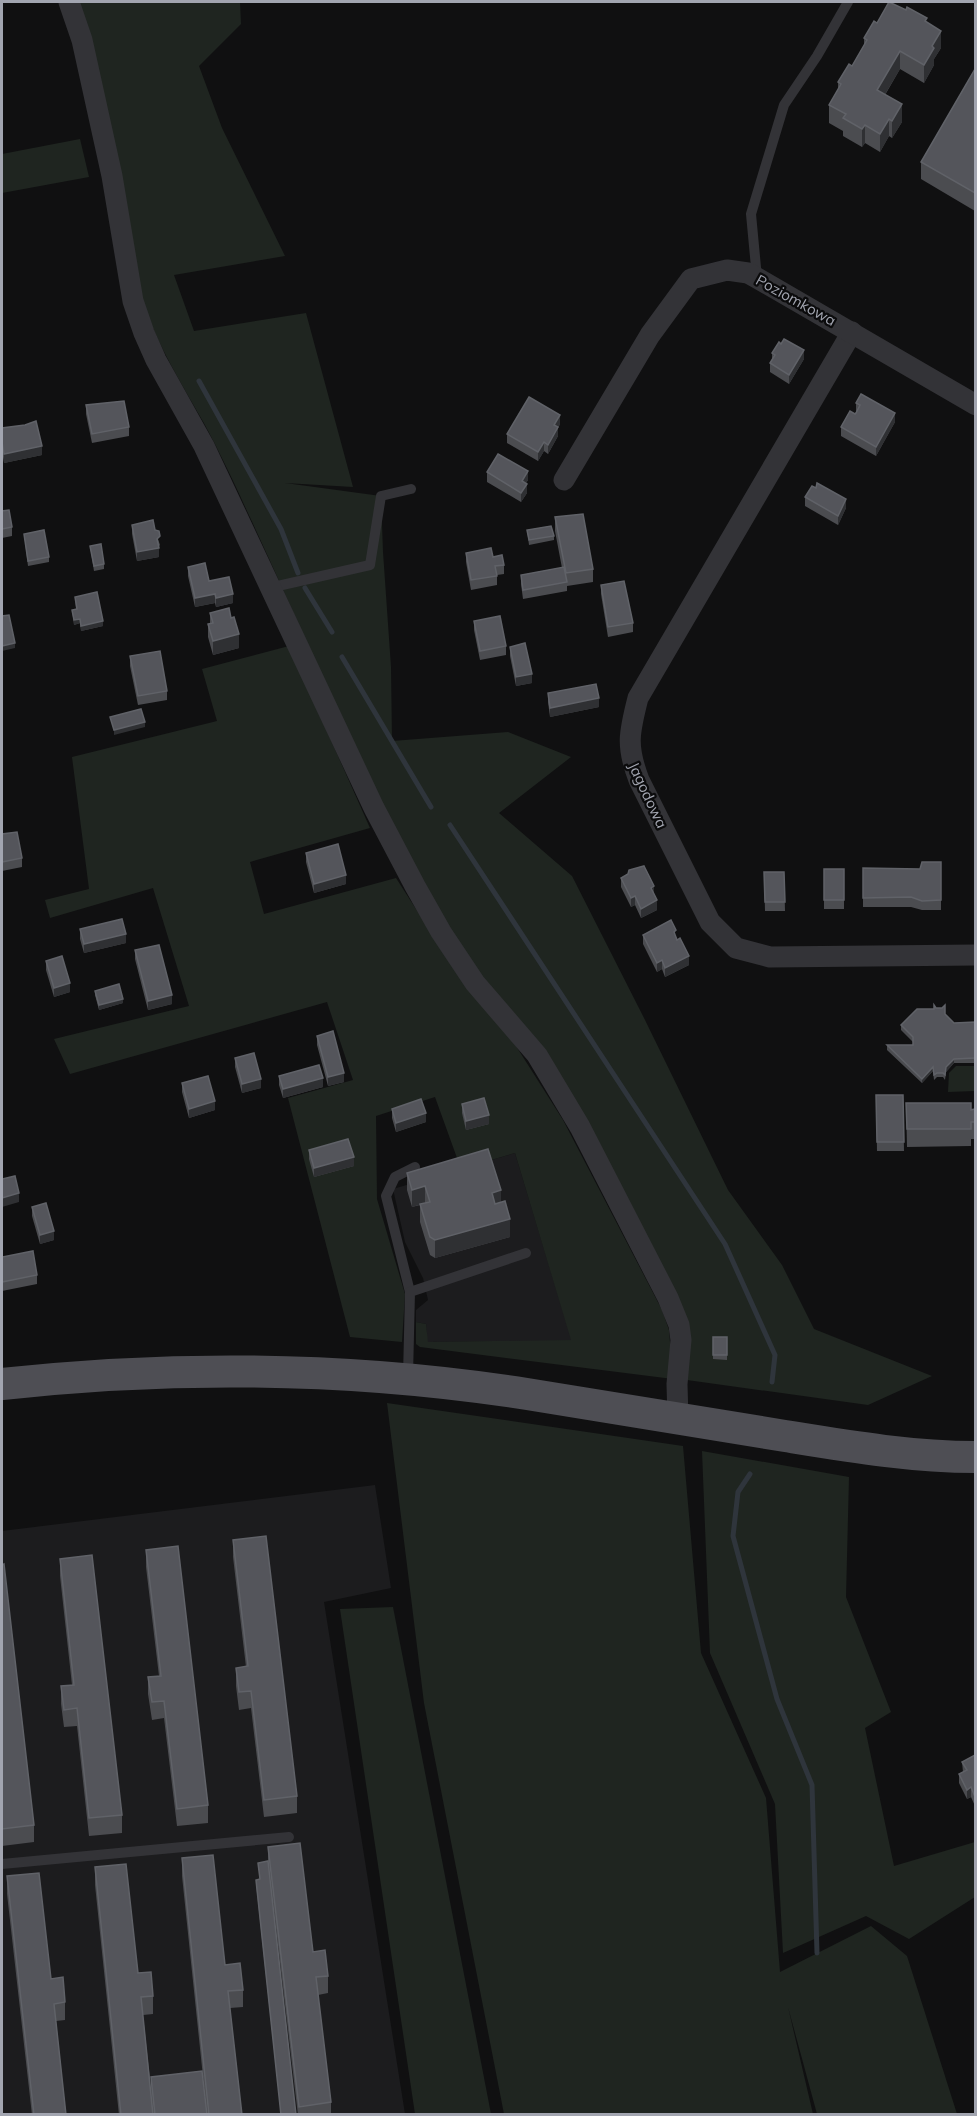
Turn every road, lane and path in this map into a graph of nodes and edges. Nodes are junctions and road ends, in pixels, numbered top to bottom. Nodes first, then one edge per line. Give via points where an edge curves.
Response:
1 (69, 2) edge
2 (848, 2) edge
3 (757, 278) junction
4 (852, 332) junction
5 (975, 405) edge
6 (564, 480) dead end
7 (411, 489) dead end
8 (269, 588) junction
9 (975, 955) edge
10 (415, 1167) dead end
11 (526, 1253) dead end
12 (410, 1292) junction
13 (408, 1380) junction
14 (2, 1384) edge
15 (678, 1420) junction
16 (975, 1457) edge
17 (289, 1837) dead end
18 (2, 1863) edge

1 - 8 street via 82,40 140,322 156,360 204,446
2 - 3 lane via 784,105 751,214
3 - 4 street, Poziomkowa
3 - 6 street, Poziomkowa via 727,270 692,279 650,334
4 - 5 street, Poziomkowa
4 - 9 street, Jagodowa via 638,698 629,737 630,758 710,922 736,948 770,957
7 - 8 lane via 381,496 370,565
8 - 15 street via 420,895 475,983 537,1054 580,1127 668,1298 681,1340
10 - 12 lane via 395,1177 386,1196
11 - 12 lane
12 - 13 lane
13 - 14 main road via 306,1373 184,1372
13 - 15 main road via 525,1394
15 - 16 main road via 838,1444
17 - 18 lane

